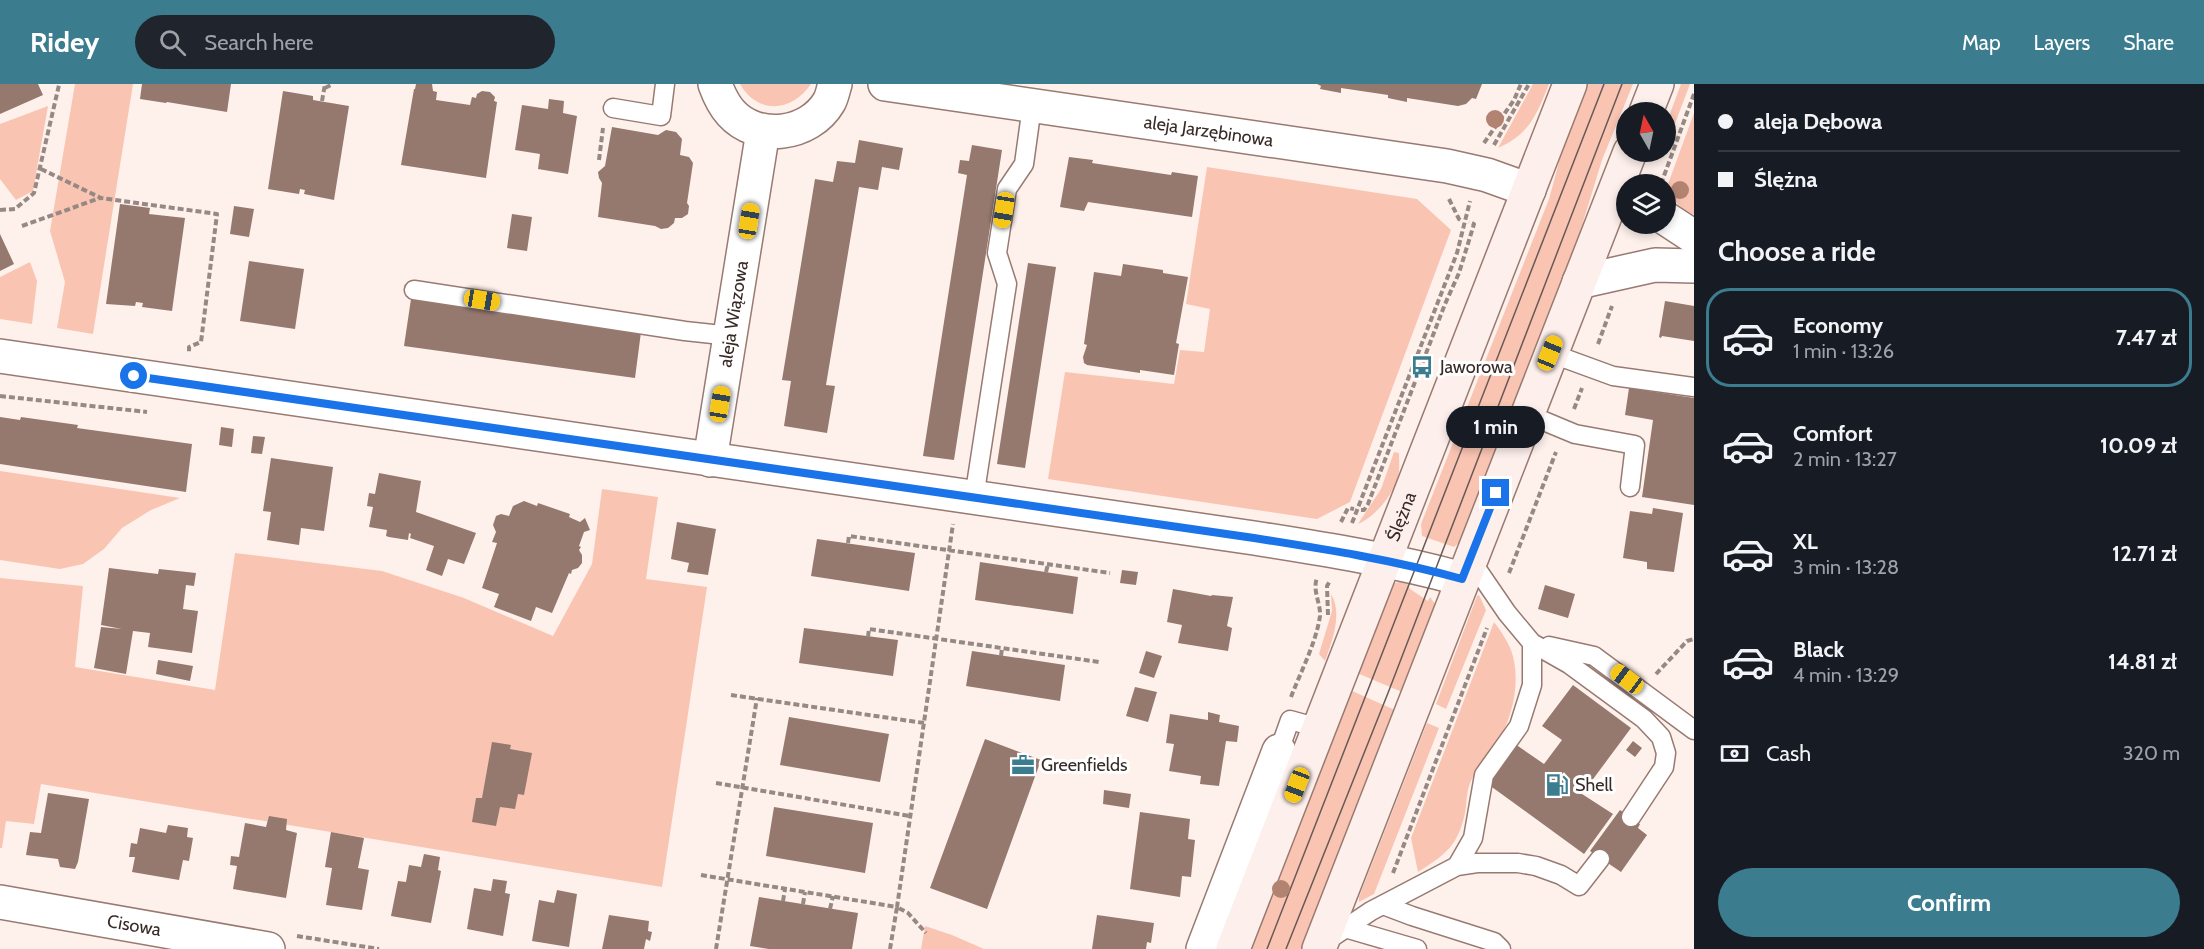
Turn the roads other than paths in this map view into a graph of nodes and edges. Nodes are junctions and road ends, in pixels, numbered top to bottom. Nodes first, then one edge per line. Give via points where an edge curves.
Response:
1 (665, 84) edge
2 (715, 84) edge
3 (835, 84) edge
4 (885, 84) edge
5 (1570, 84) edge
6 (1657, 84) edge
7 (1650, 102) edge
8 (1032, 106) junction
9 (613, 108) dead end
10 (763, 131) junction
11 (1529, 190) junction
12 (1616, 202) edge
13 (1676, 225) edge
14 (1694, 237) edge
15 (1694, 266) edge
16 (1579, 282) junction
17 (414, 290) dead end
18 (731, 336) junction
19 (1550, 353) junction
20 (0, 356) edge
21 (1694, 387) edge
22 (1527, 414) junction
23 (710, 460) junction
24 (1630, 487) dead end
25 (964, 508) junction
26 (1384, 560) junction
27 (1466, 569) junction
28 (1532, 643) junction
29 (1305, 724) junction
30 (1694, 730) edge
31 (1279, 751) joint
32 (1631, 817) dead end
33 (1600, 859) dead end
34 (1457, 866) junction
35 (0, 902) edge
36 (1383, 905) junction
37 (1328, 941) edge
38 (191, 942) edge
39 (268, 949) edge
40 (1203, 949) edge
41 (1233, 949) edge
42 (1417, 949) edge
43 (1501, 949) edge

1 - 9 lane via 661,116
2 - 10 street via 732,114
3 - 10 street via 830,101 818,116 782,132
4 - 8 street, aleja Jarzębinowa
5 - 11 main road, Ślężna
6 - 7 main road
8 - 11 street, aleja Jarzębinowa via 1447,166
8 - 25 lane via 1024,164 1007,189 997,254 1007,284
10 - 18 street, aleja Wiązowa
11 - 26 main road, Ślężna
12 - 16 main road
13 - 14 street
15 - 16 street via 1655,266
16 - 19 main road
17 - 18 lane
18 - 23 street, aleja Wiązowa
19 - 21 lane via 1613,376
19 - 22 main road
20 - 23 street
22 - 24 lane via 1575,434 1635,445
22 - 27 main road
23 - 25 street
25 - 26 street via 1254,538
26 - 27 street via 1426,568
26 - 29 main road, Ślężna
27 - 28 lane
27 - 37 main road
28 - 30 lane via 1594,656
28 - 32 lane via 1569,664 1644,719 1661,737 1666,753 1664,766
28 - 34 lane via 1532,685 1519,726 1484,775 1473,837
29 - 31 lane
29 - 41 main road, Ślężna
31 - 40 street
33 - 34 lane via 1579,886 1561,875 1518,863
34 - 36 lane
35 - 38 street, Cisowa
36 - 37 lane
36 - 43 lane via 1494,942
37 - 42 lane
38 - 39 street, Cisowa

